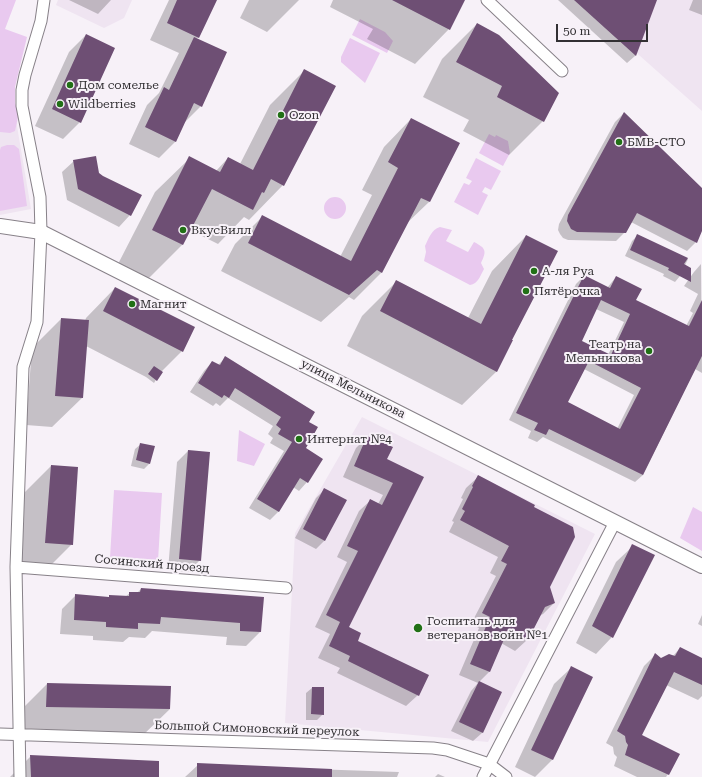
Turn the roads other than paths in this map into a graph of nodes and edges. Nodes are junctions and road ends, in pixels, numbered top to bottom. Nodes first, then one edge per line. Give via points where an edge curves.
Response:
1 (44, 0) edge
2 (487, 0) edge
3 (562, 72) dead end
4 (0, 226) edge
5 (41, 232) junction
6 (615, 522) junction
7 (16, 566) junction
8 (702, 566) edge
9 (286, 588) dead end
10 (0, 734) edge
11 (20, 734) junction
12 (489, 764) junction
13 (20, 777) edge
14 (483, 777) edge
15 (506, 777) edge

1 - 5 street via 41,21 24,75 22,90 22,106 40,197
2 - 3 street
4 - 5 street, улица Мельникова
5 - 6 street, улица Мельникова
5 - 7 street via 37,322 23,367
6 - 8 street, улица Мельникова
6 - 12 street
7 - 9 street, Сосинский проезд
7 - 11 street
10 - 11 street, Большой Симоновский переулок
11 - 12 street, Большой Симоновский переулок via 415,747 447,750
11 - 13 street
12 - 14 street
12 - 15 street, Большой Симоновский переулок

